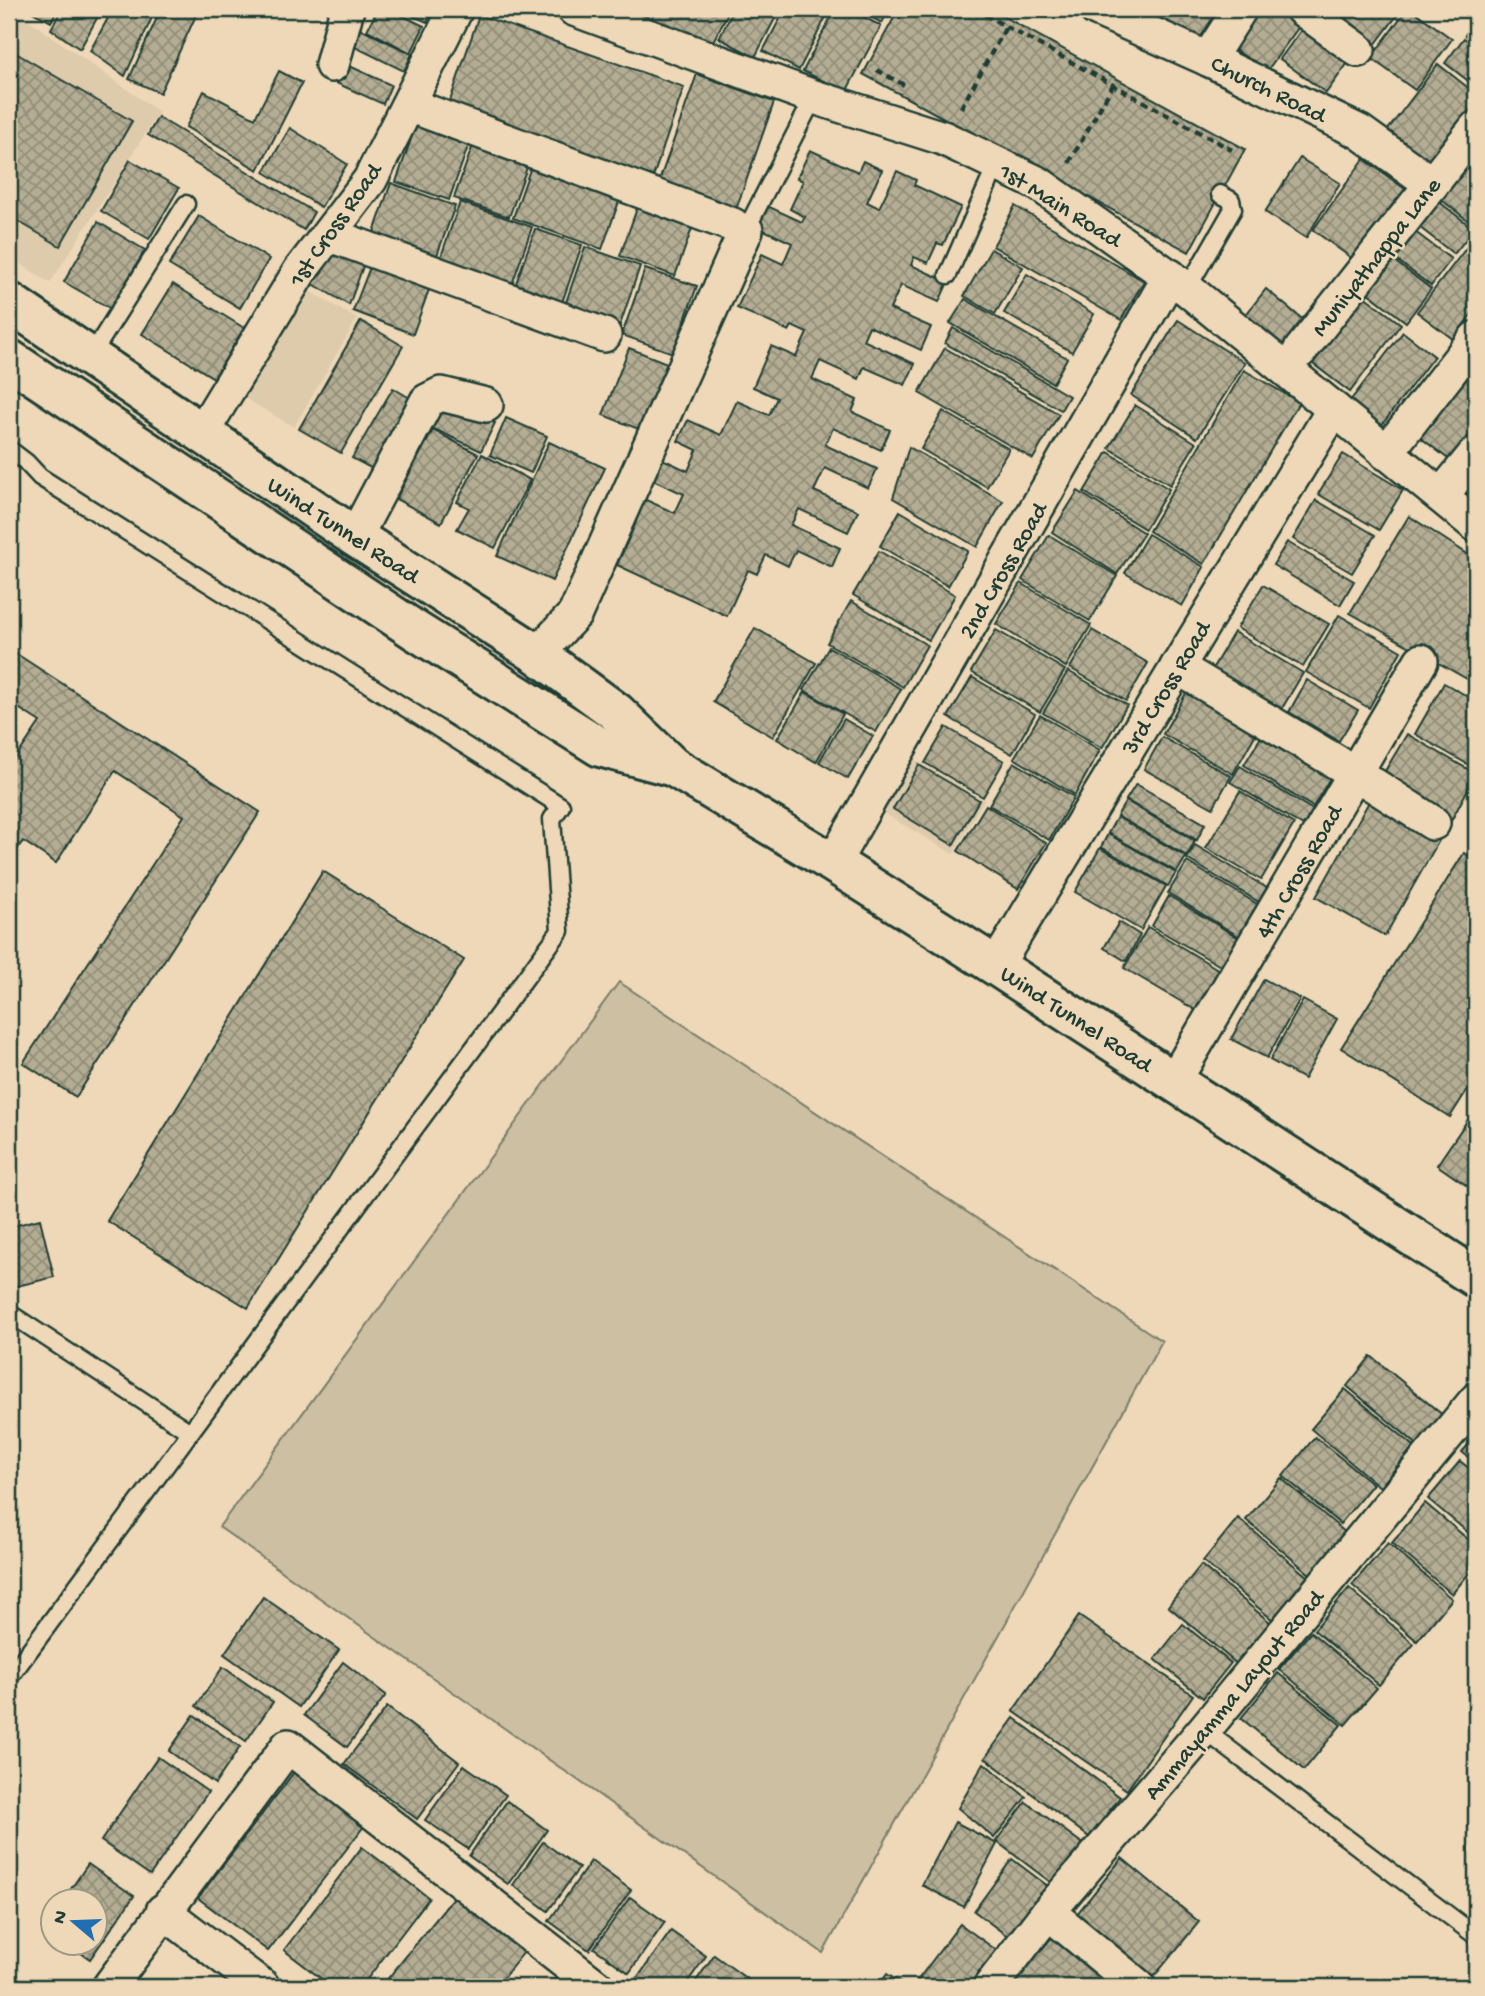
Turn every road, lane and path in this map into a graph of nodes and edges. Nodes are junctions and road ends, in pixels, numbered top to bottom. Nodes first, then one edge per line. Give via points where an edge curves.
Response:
1 (347, 9) edge
2 (456, 9) edge
3 (574, 9) edge
4 (974, 9) edge
5 (1096, 9) edge
6 (1240, 9) edge
7 (1302, 9) edge
8 (639, 20) edge
9 (1006, 27) junction
10 (1358, 50) dead end
11 (1208, 59) junction
12 (332, 65) dead end
13 (1113, 85) junction
14 (814, 97) junction
15 (409, 105) junction
16 (957, 114) dead end
17 (1476, 128) edge
18 (1231, 150) dead end
19 (996, 162) junction
20 (1064, 172) dead end
21 (1432, 184) junction
22 (1220, 194) dead end
23 (186, 204) dead end
24 (740, 227) junction
25 (330, 235) junction
26 (948, 275) dead end
27 (1179, 282) junction
28 (9, 302) edge
29 (604, 335) dead end
30 (1476, 338) edge
31 (1300, 351) dead end
32 (91, 356) junction
33 (9, 359) edge
34 (486, 405) dead end
35 (1334, 409) junction
36 (201, 434) junction
37 (9, 450) edge
38 (1386, 453) junction
39 (1476, 453) edge
40 (1441, 496) junction
41 (1476, 525) edge
42 (355, 537) junction
43 (537, 653) junction
44 (1421, 661) dead end
45 (1177, 667) junction
46 (672, 766) junction
47 (1355, 773) junction
48 (1433, 822) dead end
49 (834, 863) junction
50 (996, 966) junction
51 (1174, 1081) junction
52 (1473, 1268) edge
53 (9, 1313) edge
54 (1476, 1400) edge
55 (190, 1432) junction
56 (9, 1678) edge
57 (1205, 1730) junction
58 (163, 1911) junction
59 (1048, 1912) junction
60 (1476, 1936) edge
61 (108, 1987) edge
62 (263, 1987) edge
63 (597, 1987) edge
64 (990, 1987) edge
65 (1139, 1987) edge

1 - 12 street
2 - 15 street, 1st Cross Road
3 - 8 street, 1st Main Road
4 - 9 path
5 - 11 street, Church Road
6 - 11 street
7 - 10 street
8 - 14 street, 1st Main Road
9 - 13 path
9 - 16 path
11 - 21 street, Church Road via 1360,132
13 - 18 path
13 - 20 path
14 - 19 street, 1st Main Road via 943,138
14 - 24 lane
15 - 24 street
15 - 25 street, 1st Cross Road via 370,180
17 - 21 street, Muniyathappa Lane
19 - 26 lane
19 - 27 street, 1st Main Road via 1038,184
21 - 31 street, Muniyathappa Lane
22 - 27 lane via 1231,200 1233,209
23 - 32 lane
24 - 43 street via 575,614
25 - 29 street
25 - 36 street, 1st Cross Road via 300,271
27 - 35 street, 1st Main Road
27 - 49 street, 2nd Cross Road
28 - 32 street, Wind Tunnel Road
30 - 38 street
32 - 36 street, Wind Tunnel Road
33 - 46 street, Wind Tunnel Road via 416,631 600,747
34 - 42 street via 441,394 427,401
35 - 38 street, 1st Main Road
35 - 45 street, 3rd Cross Road
36 - 42 street, Wind Tunnel Road
37 - 55 lane via 40,477 561,806 552,819 560,931
38 - 40 street, 1st Main Road
39 - 40 street
40 - 41 street, 1st Main Road
42 - 43 street, Wind Tunnel Road
43 - 46 street, Wind Tunnel Road via 615,712
44 - 47 street, 4th Cross Road
45 - 47 street
45 - 50 street, 3rd Cross Road
46 - 49 street, Wind Tunnel Road
47 - 48 street
47 - 51 street, 4th Cross Road
49 - 50 street, Wind Tunnel Road
50 - 51 street, Wind Tunnel Road
51 - 52 street, Wind Tunnel Road
53 - 55 lane
54 - 57 street, Ammayamma Layout Road
55 - 56 lane
57 - 59 street, Ammayamma Layout Road
57 - 60 lane
58 - 61 street
58 - 62 street
58 - 63 street via 288,1746
59 - 64 street, Ammayamma Layout Road
59 - 65 street

